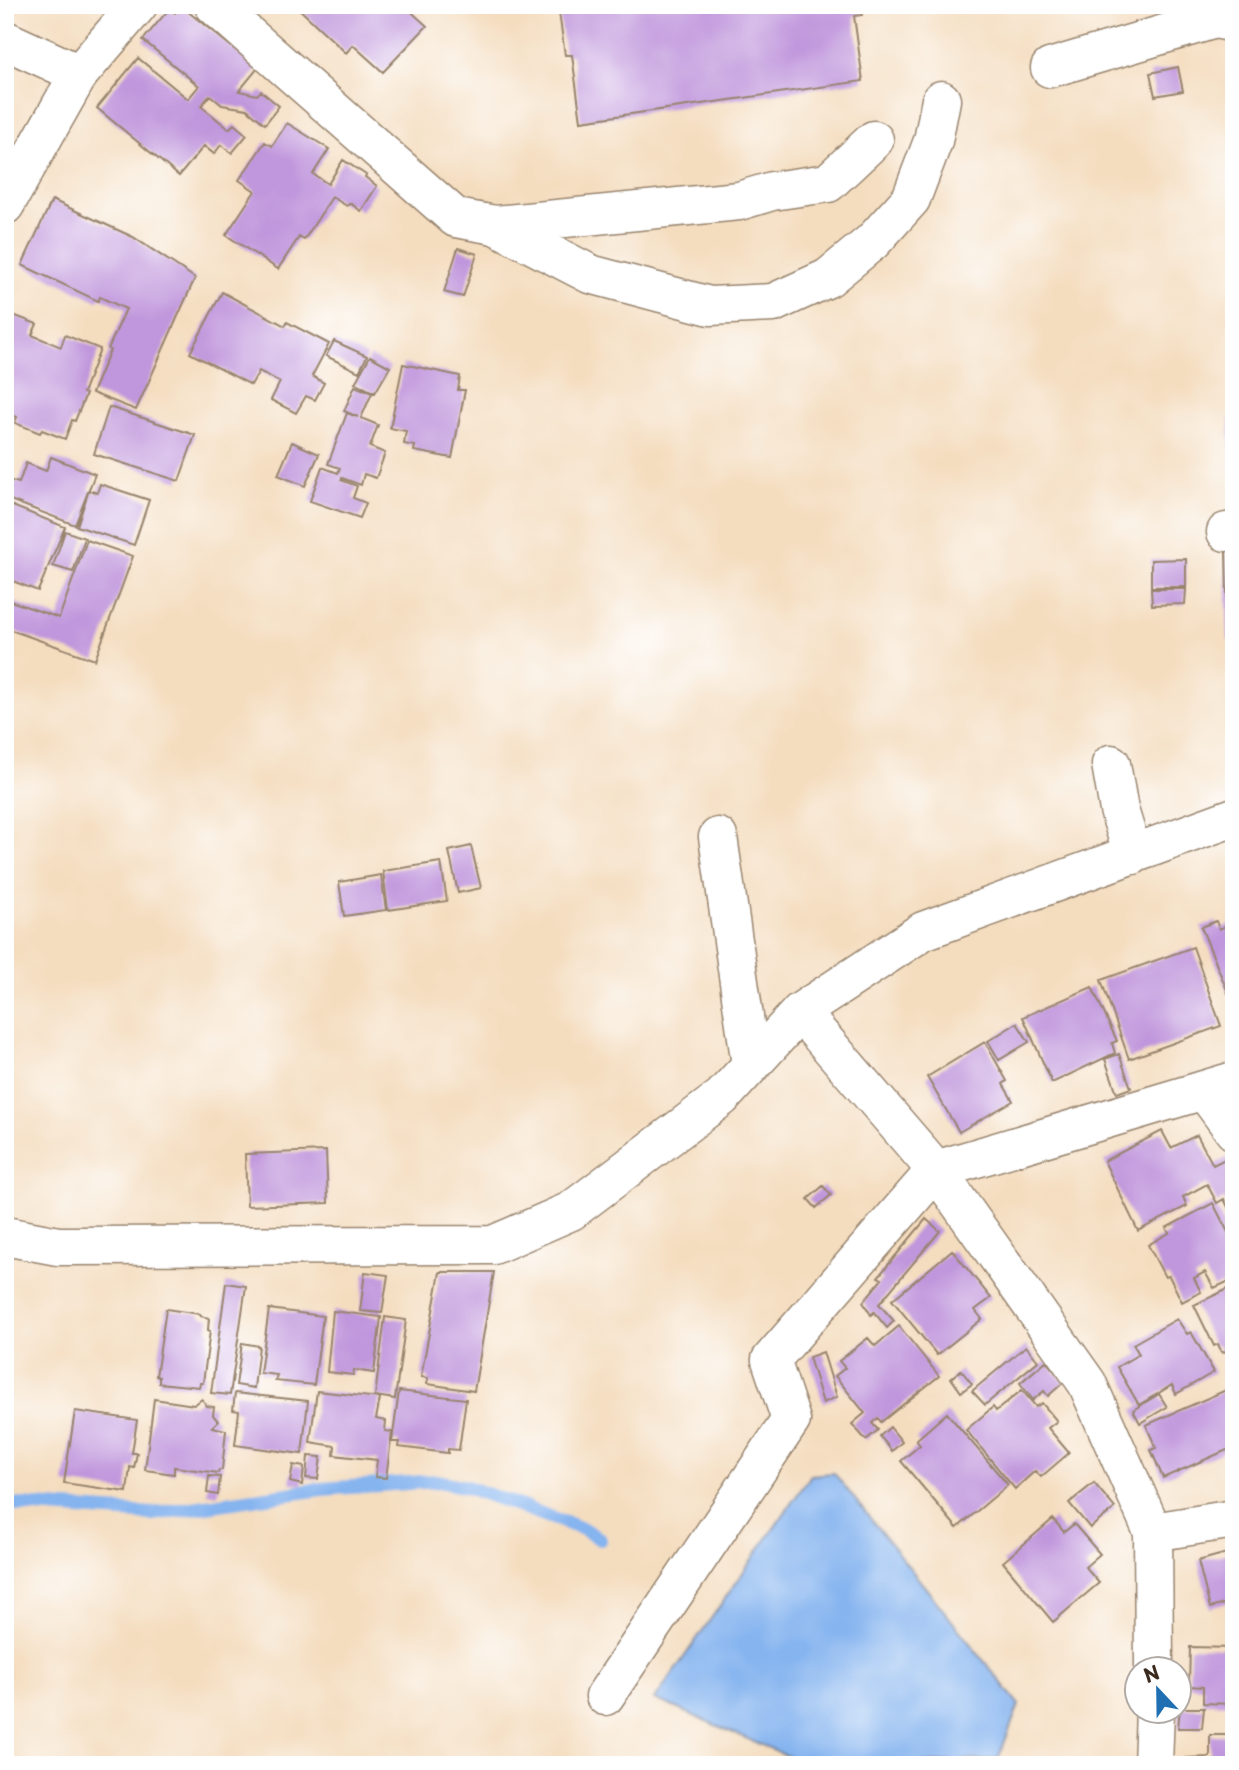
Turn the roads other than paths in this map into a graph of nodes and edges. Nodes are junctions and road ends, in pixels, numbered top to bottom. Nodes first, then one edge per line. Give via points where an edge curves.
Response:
1 (138, 5) edge
2 (214, 5) edge
3 (1234, 23) edge
4 (5, 40) edge
5 (1050, 68) dead end
6 (79, 74) junction
7 (941, 100) dead end
8 (874, 140) dead end
9 (5, 205) edge
10 (495, 225) junction
11 (1111, 764) dead end
12 (1234, 817) edge
13 (718, 837) dead end
14 (1133, 855) junction
15 (800, 1012) junction
16 (751, 1065) junction
17 (1219, 1085) edge
18 (1234, 1131) edge
19 (936, 1170) junction
20 (5, 1236) edge
21 (1234, 1519) edge
22 (1153, 1532) junction
23 (1154, 1654) edge
24 (605, 1696) dead end
25 (1154, 1724) edge
26 (1153, 1765) edge

1 - 6 street
2 - 10 street via 456,218
3 - 5 street via 1215,19
4 - 6 street
6 - 9 street
7 - 10 street via 933,141 911,200 873,241 828,278 773,303 710,306 590,274
8 - 10 street via 828,183 740,201
11 - 14 street
12 - 14 street
13 - 16 street
14 - 15 street via 923,931
15 - 16 street
15 - 19 street
16 - 20 street via 722,1097 571,1210 493,1245 58,1246
17 - 18 street
17 - 19 street
19 - 22 street via 1087,1383
19 - 24 street via 771,1360 791,1420
21 - 22 street
22 - 23 street
25 - 26 street

